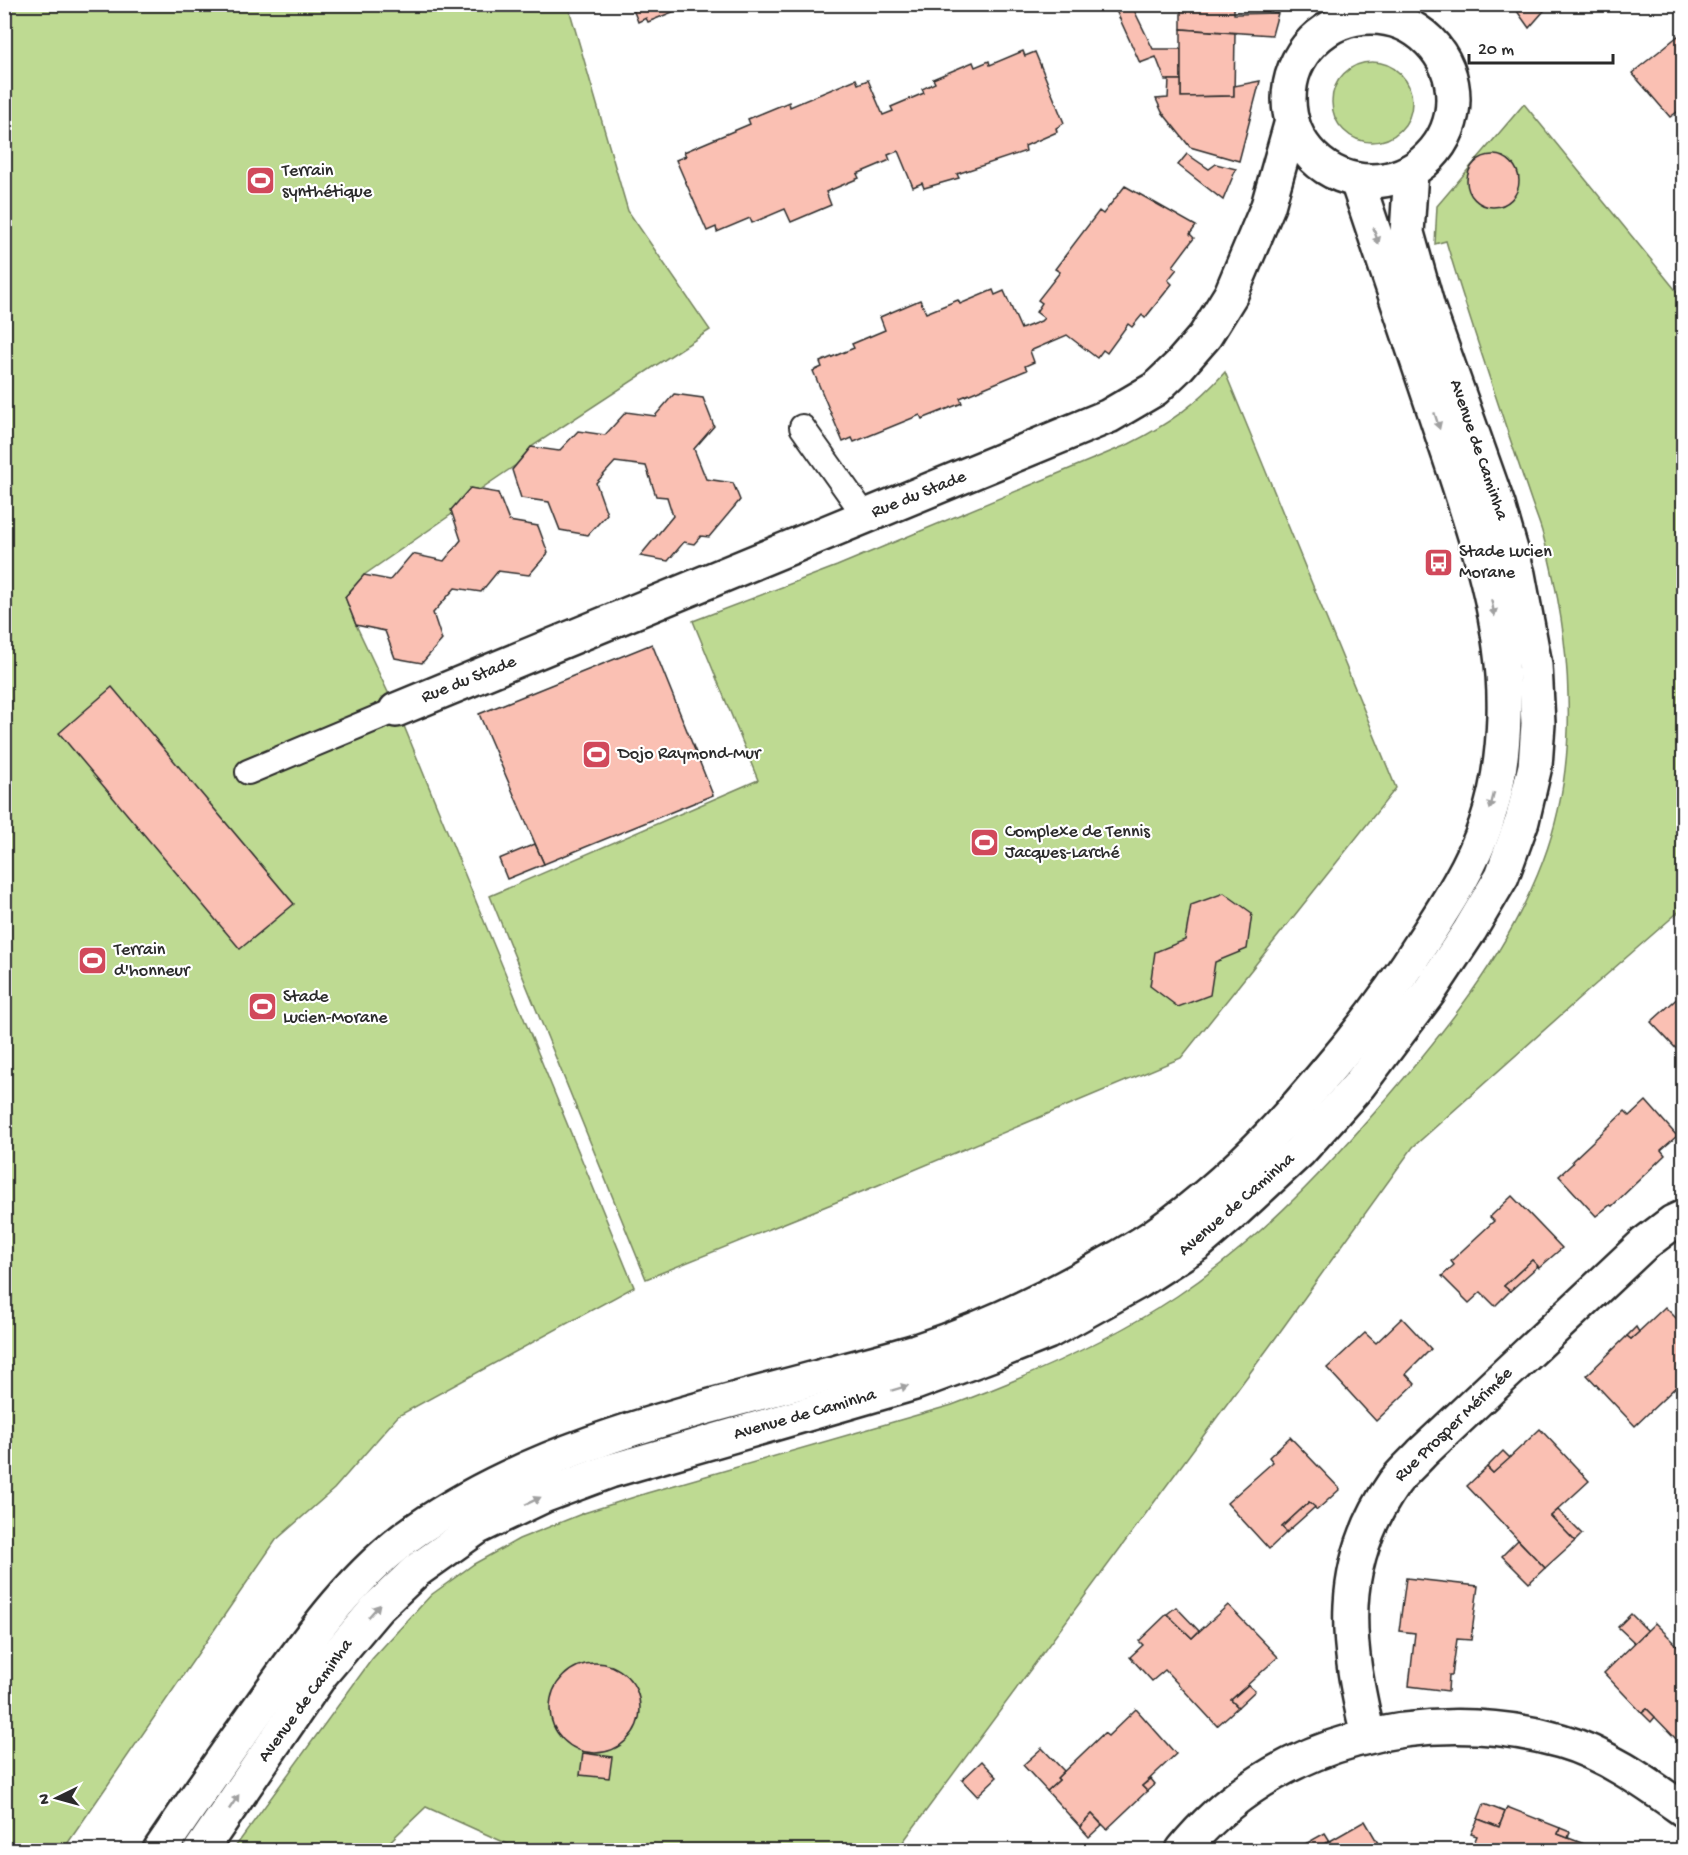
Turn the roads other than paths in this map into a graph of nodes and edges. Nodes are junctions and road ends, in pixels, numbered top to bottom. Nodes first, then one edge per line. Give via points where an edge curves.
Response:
1 (1382, 10) edge
2 (1330, 16) edge
3 (1292, 121) junction
4 (1411, 171) junction
5 (1357, 181) junction
6 (802, 427) dead end
7 (866, 517) junction
8 (396, 710) joint
9 (248, 772) dead end
10 (1683, 1216) edge
11 (1368, 1735) junction
12 (1683, 1810) edge
13 (160, 1851) edge
14 (201, 1851) edge
15 (1184, 1851) edge

1 - 2 street via 1353,18
1 - 4 street via 1423,34 1440,53 1450,75 1454,100 1450,124 1439,146
2 - 3 street via 1295,68 1289,94
3 - 5 street via 1303,145 1320,164
3 - 7 street, Rue du Stade via 1268,206 1231,294 1205,336 1155,389 1109,416
4 - 5 street via 1385,180
14 -> 4 street, Avenue de Caminha via 322,1672 377,1608 416,1571 478,1527 609,1471 915,1383 980,1359 1048,1332 1138,1282 1197,1244 1299,1152 1359,1085 1429,992 1502,876 1522,821 1535,766 1538,724 1534,665 1518,574 1498,505 1428,308 1407,233
5 -> 13 street, Avenue de Caminha via 1465,504 1501,651 1504,713 1500,769 1487,822 1468,866 1398,982 1283,1124 1236,1170 1154,1236 1070,1286 992,1323 913,1352 632,1430 564,1453 456,1503 409,1535 369,1570 301,1648
6 - 7 lane
7 - 8 street, Rue du Stade
8 - 9 lane
10 - 11 street, Rue Prosper Mérimée via 1644,1244 1422,1453 1395,1482 1370,1521 1358,1558 1350,1626 1356,1683
11 - 12 street via 1454,1726 1530,1734 1608,1760
11 - 15 street via 1299,1760 1250,1788

